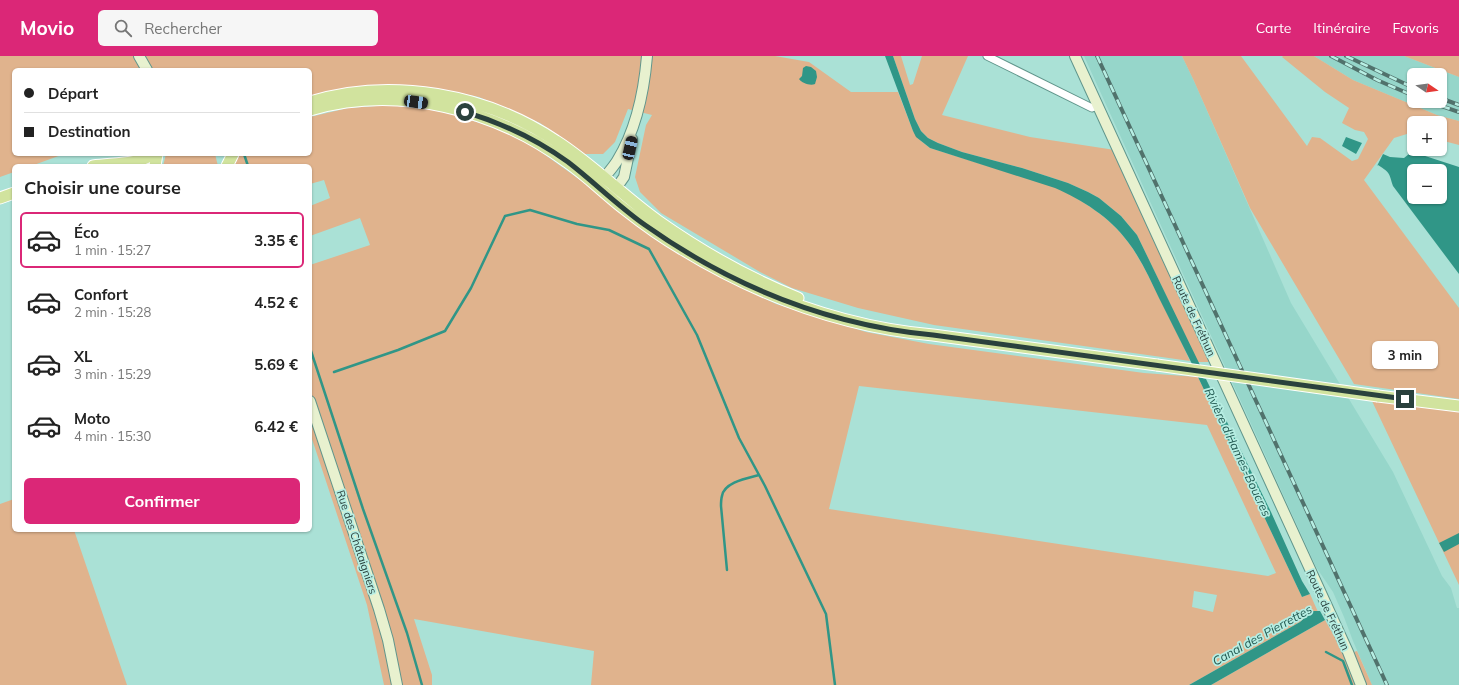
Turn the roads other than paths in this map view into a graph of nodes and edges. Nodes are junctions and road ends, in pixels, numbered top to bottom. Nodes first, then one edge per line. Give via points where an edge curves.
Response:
1 (139, 56) edge
2 (647, 56) edge
3 (987, 56) edge
4 (1075, 56) edge
5 (146, 68) edge
6 (312, 101) edge
7 (1098, 106) junction
8 (638, 108) junction
9 (312, 110) edge
10 (151, 156) edge
11 (113, 164) edge
12 (604, 177) junction
13 (597, 186) junction
14 (617, 188) junction
15 (12, 194) edge
16 (610, 197) junction
17 (0, 198) edge
18 (933, 335) junction
19 (1459, 406) edge
20 (312, 407) edge
21 (397, 685) edge
22 (1361, 685) edge

1 - 5 street
2 - 8 street
3 - 7 street via 1092,108
4 - 7 street, Route de Fréthun
6 - 12 main road via 341,94 380,91 426,93 467,102 509,115 537,129
7 - 22 street, Route de Fréthun
8 - 12 street via 617,161
8 - 14 street via 627,169
9 - 13 main road via 346,102 384,100 458,110 490,120 528,137 567,162
10 - 11 main road via 133,162
12 - 13 street
12 - 14 main road
13 - 16 main road
14 - 16 street
14 - 18 main road via 681,237 754,278 828,308
15 - 17 main road
16 - 18 main road via 678,247 725,274 766,293 816,312 863,325
18 - 19 main road, bridge
20 - 21 street, Rue des Châtaigniers via 379,609

